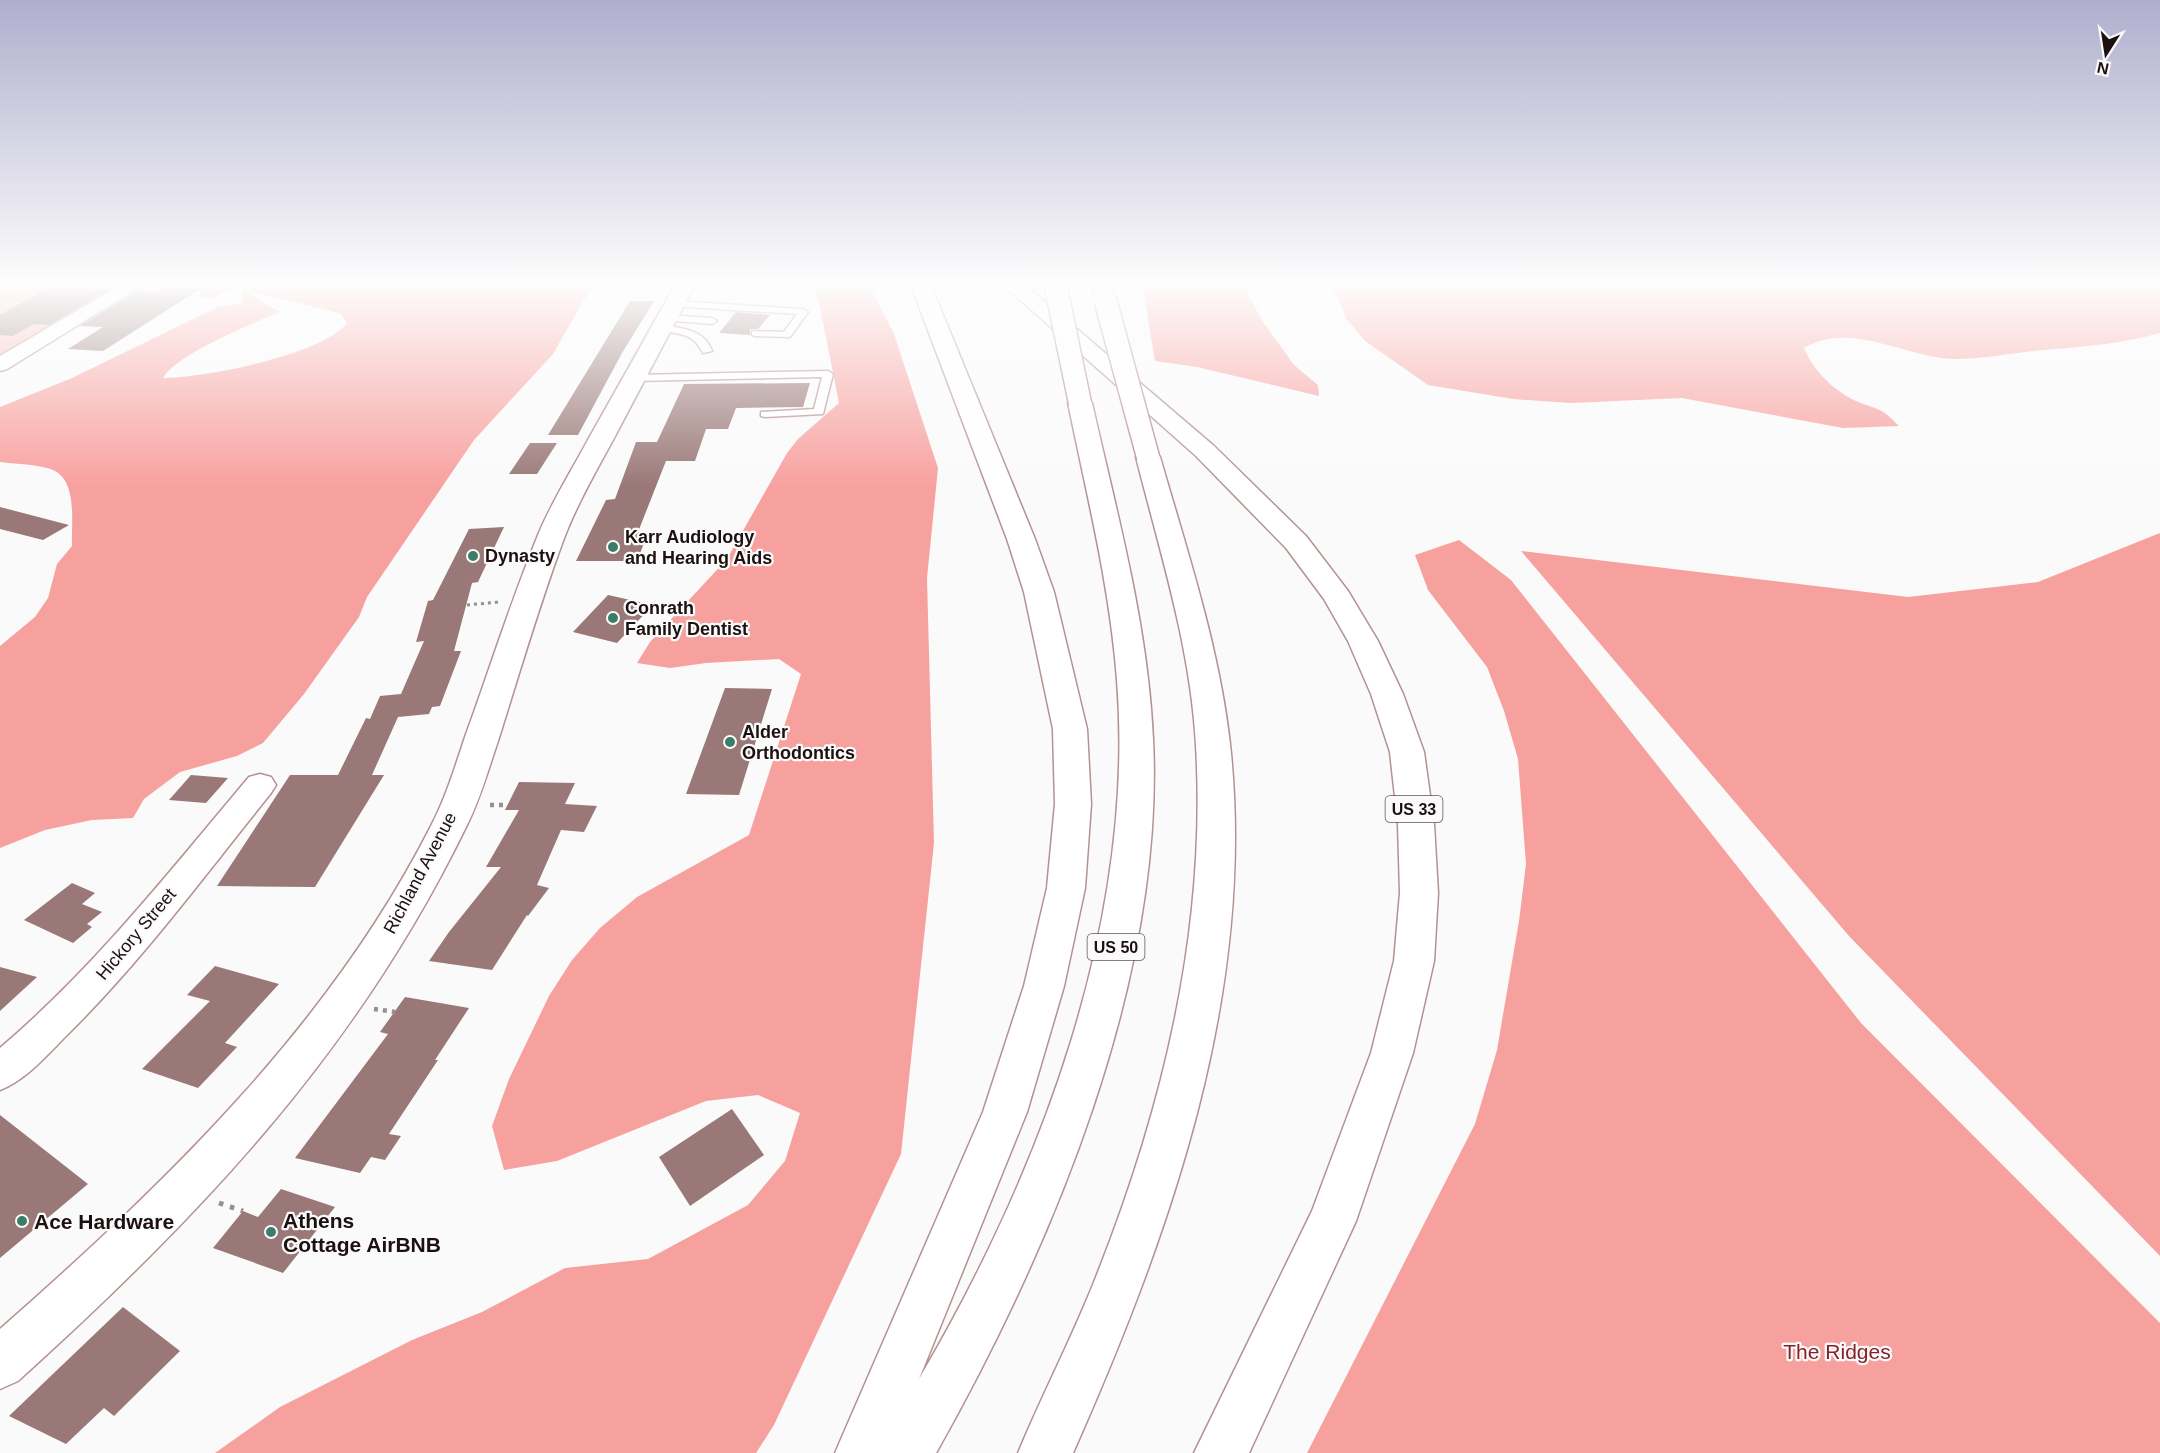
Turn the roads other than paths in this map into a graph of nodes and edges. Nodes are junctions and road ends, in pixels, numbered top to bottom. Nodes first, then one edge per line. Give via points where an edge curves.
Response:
1 (24, 351) edge
2 (651, 351) edge
3 (940, 351) edge
4 (1069, 351) edge
5 (1089, 351) edge
6 (1119, 351) edge
7 (0, 365) edge
8 (634, 378) junction
9 (765, 414) dead end
10 (260, 785) dead end
11 (0, 1071) edge
12 (0, 1363) edge
13 (862, 1453) edge
14 (906, 1453) edge
15 (1045, 1453) edge
16 (1221, 1453) edge

1 - 7 street
2 - 8 main road, Richland Avenue
3 - 13 main road via 983,440 1039,592 1070,729 1073,804 1066,888 1044,986 1005,1112
4 - 14 main road, US 50, bridge via 1126,626 1133,681 1135,818 1126,898 1107,991 1031,1212 967,1345
5 - 16 main road, US 33 via 1205,451 1296,542 1338,597 1363,640 1407,752 1416,824 1419,893 1414,961 1392,1053 1332,1221
6 - 15 main road, bridge via 1204,679 1218,825 1213,909 1198,1006 1173,1119 1134,1240 1079,1380
8 - 9 lane via 828,374 819,412
8 - 12 main road, Richland Avenue via 550,539 449,825 393,929 323,1029 232,1137 153,1221
10 - 11 street, Hickory Street via 77,1002

